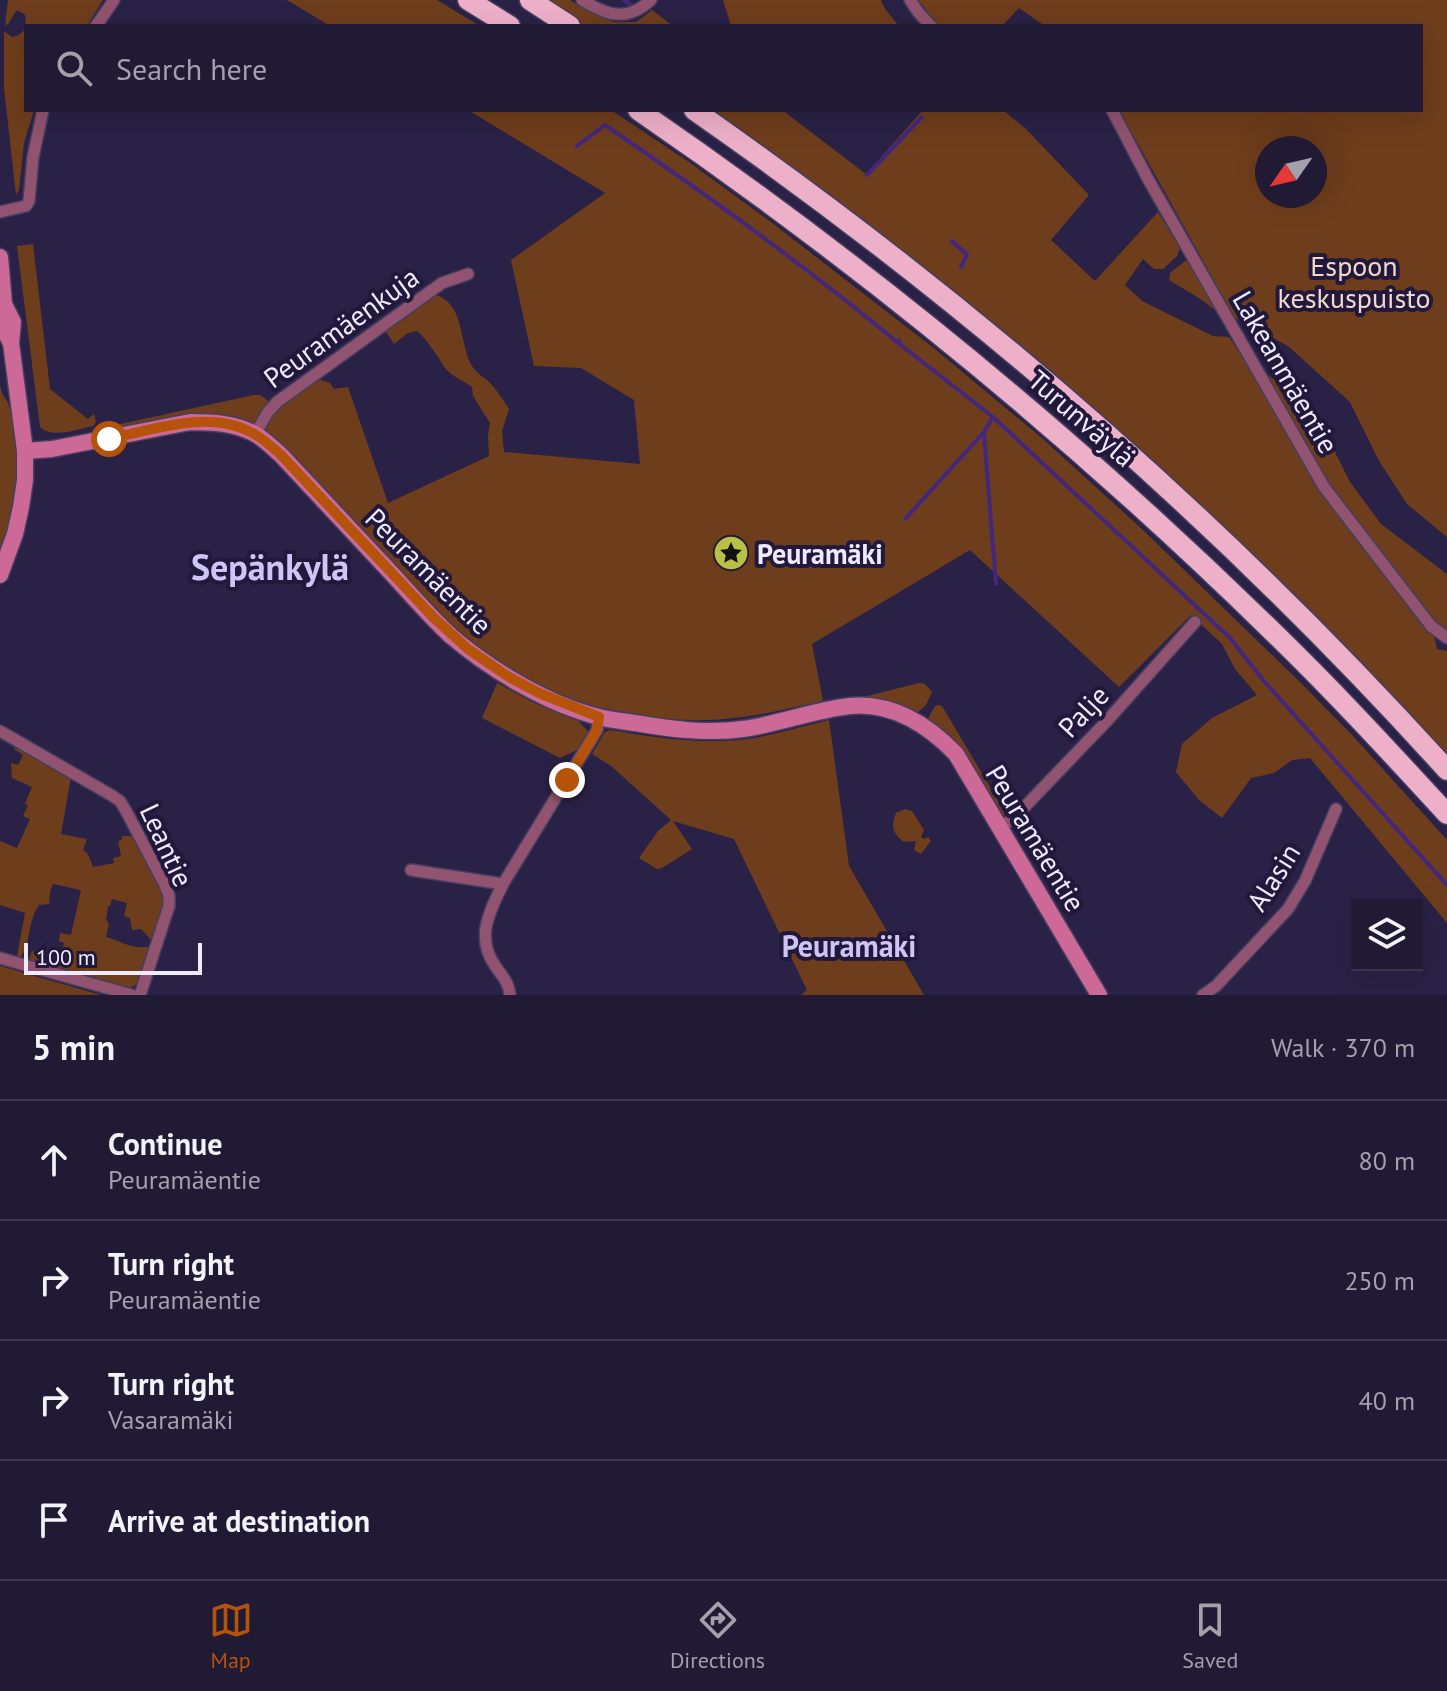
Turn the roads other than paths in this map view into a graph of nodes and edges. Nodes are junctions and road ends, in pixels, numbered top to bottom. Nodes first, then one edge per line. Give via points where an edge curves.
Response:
1 (114, 0) edge
2 (468, 0) edge
3 (530, 0) edge
4 (582, 0) edge
5 (651, 0) edge
6 (910, 0) edge
7 (97, 24) edge
8 (507, 24) edge
9 (567, 24) edge
10 (929, 24) edge
11 (43, 112) edge
12 (641, 112) edge
13 (697, 112) edge
14 (1113, 112) edge
15 (0, 212) edge
16 (0, 257) edge
17 (468, 274) dead end
18 (2, 305) edge
19 (255, 434) junction
20 (25, 451) junction
21 (0, 575) edge
22 (1195, 622) dead end
23 (1447, 638) edge
24 (599, 717) junction
25 (0, 731) edge
26 (1447, 770) edge
27 (1336, 809) dead end
28 (1447, 814) edge
29 (1000, 827) junction
30 (411, 870) dead end
31 (503, 884) junction
32 (0, 958) edge
33 (132, 995) edge
34 (140, 995) edge
35 (510, 995) edge
36 (1099, 995) edge
37 (1203, 995) edge

1 - 7 street
2 - 8 highway
3 - 9 highway
4 - 5 street via 623,15
6 - 10 street
11 - 15 street via 29,201
12 - 28 highway, Turunväylä via 830,248 1055,431 1274,632
13 - 26 highway, Turunväylä via 927,283 1077,408 1288,604
14 - 23 street, Lakeanmäentie via 1324,487 1431,626
16 - 18 street
17 - 19 street, Peuramäenkuja via 442,283 277,402
18 - 20 street
19 - 20 street, Peuramäentie via 231,425 190,422
19 - 24 street, Peuramäentie via 459,642 539,693
20 - 21 street via 15,534
22 - 29 street, Palje via 1106,722
24 - 29 street, Peuramäentie via 702,731 741,729 851,706 895,712 919,722 956,754
24 - 31 street via 597,730
25 - 34 street, Leantie via 120,801 165,885 169,906
27 - 37 street, Alasin via 1288,909
29 - 36 street, Peuramäentie
30 - 31 street
31 - 35 street via 484,937
32 - 33 street

